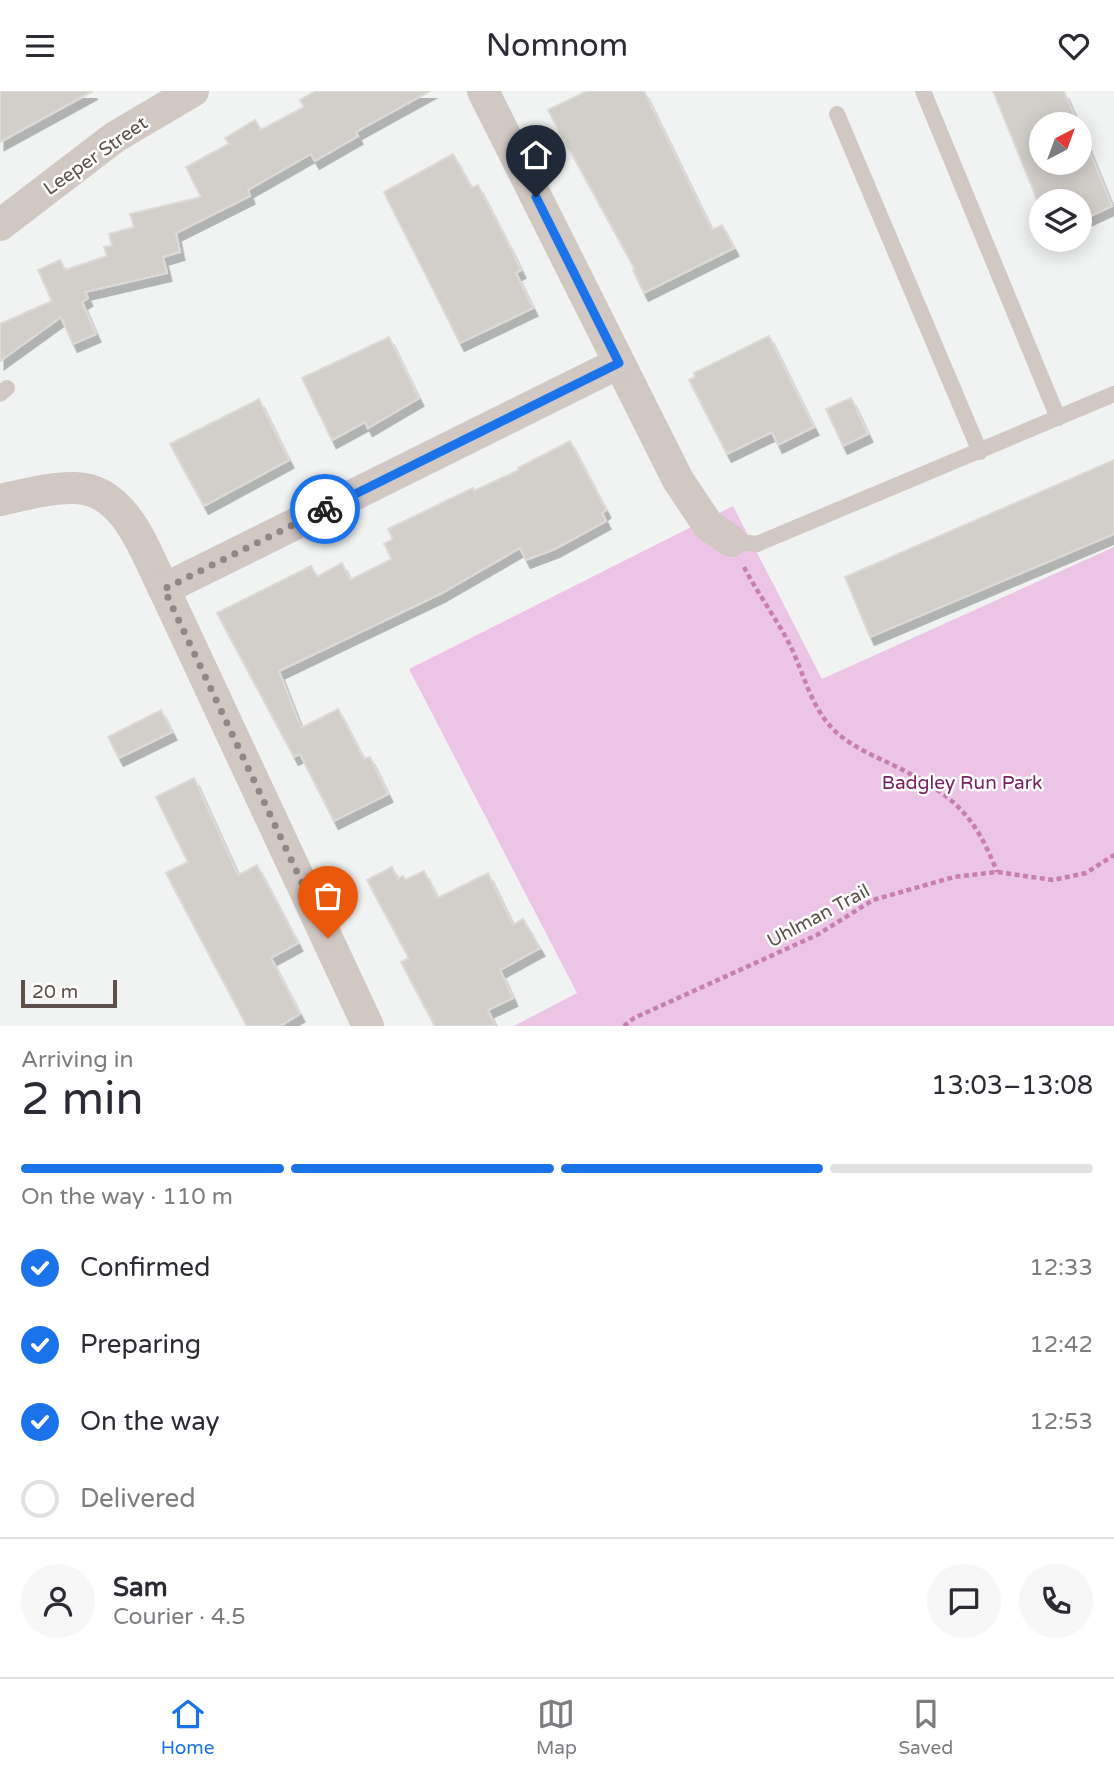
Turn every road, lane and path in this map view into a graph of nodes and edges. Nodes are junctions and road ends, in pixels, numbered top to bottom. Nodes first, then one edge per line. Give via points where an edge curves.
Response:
1 (193, 91) edge
2 (483, 91) edge
3 (923, 91) edge
4 (836, 114) dead end
5 (0, 225) edge
6 (619, 363) junction
7 (1114, 394) edge
8 (1058, 418) junction
9 (980, 452) junction
10 (0, 500) edge
11 (731, 541) junction
12 (164, 589) junction
13 (1114, 855) edge
14 (997, 871) junction
15 (368, 1026) edge
16 (624, 1026) edge

1 - 5 street, Leeper Street via 115,137
2 - 6 street
3 - 8 lane
4 - 9 lane
6 - 11 street via 694,508
6 - 12 street
7 - 8 lane
8 - 9 lane
9 - 11 lane via 757,544
10 - 12 street via 77,488 99,493 115,503 127,519
11 - 14 path via 790,646 822,717 865,752 915,776 960,807 984,837
12 - 15 street
13 - 14 path, Uhlman Trail via 1086,873 1053,880
14 - 16 path, Uhlman Trail via 954,877 873,900 817,936

